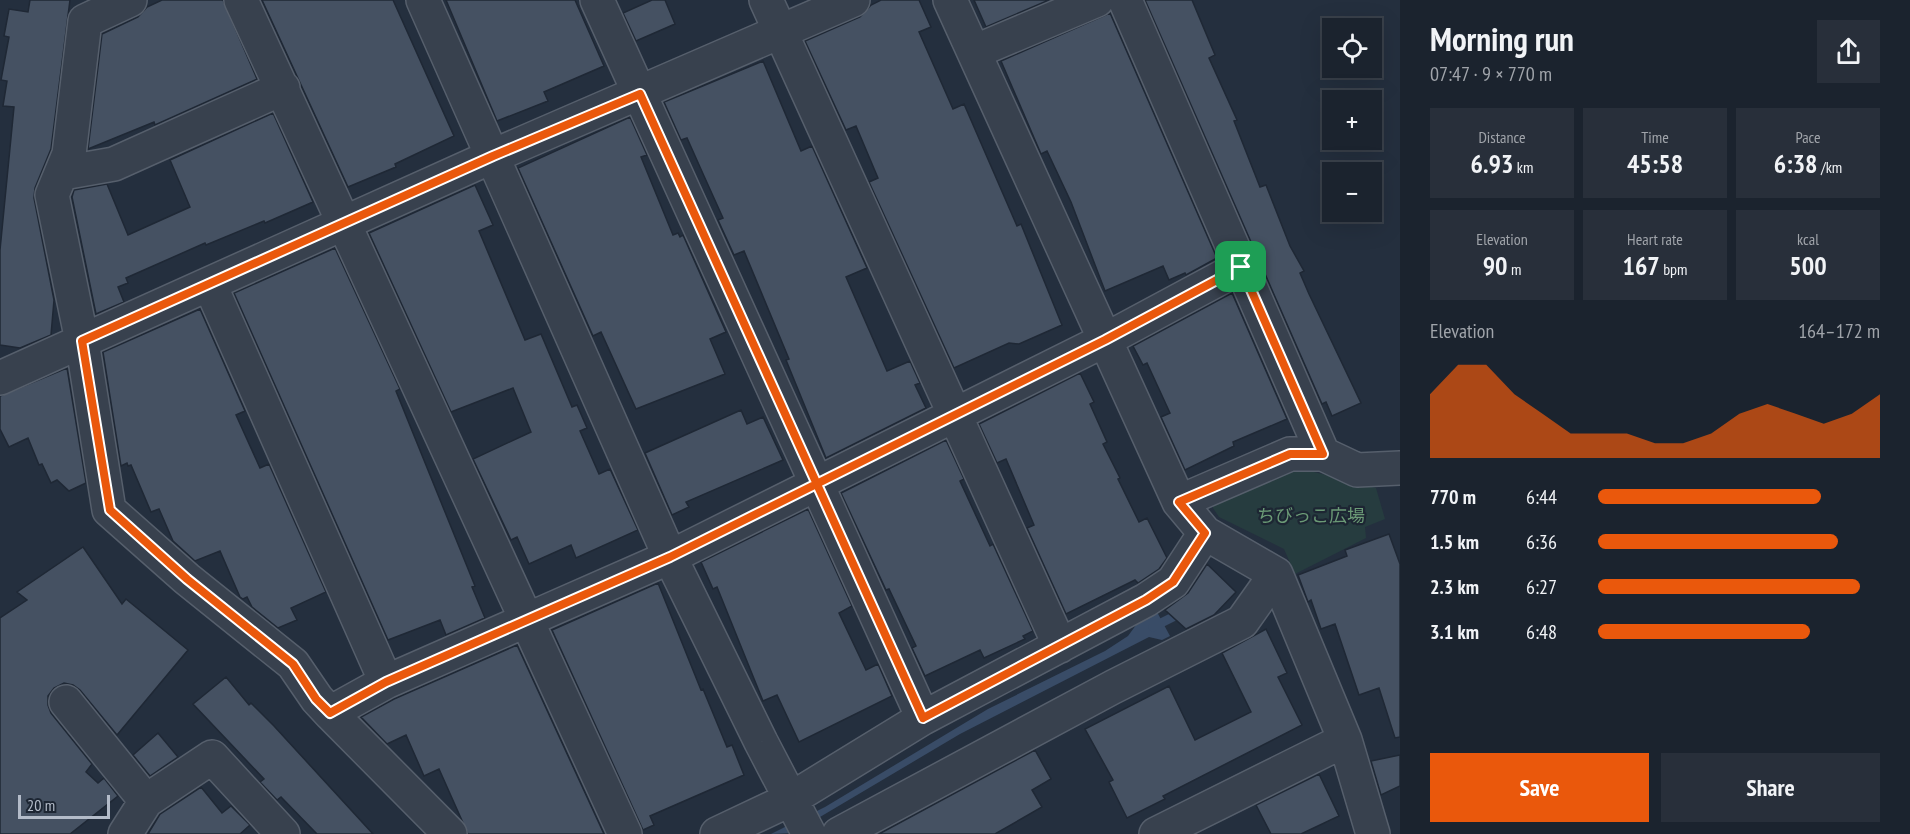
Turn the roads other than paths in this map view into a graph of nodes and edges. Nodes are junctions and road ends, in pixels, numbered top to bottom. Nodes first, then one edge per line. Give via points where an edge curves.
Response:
1 (130, 0) edge
2 (241, 0) edge
3 (423, 0) edge
4 (597, 0) edge
5 (766, 0) edge
6 (853, 0) edge
7 (950, 0) edge
8 (1097, 0) edge
9 (1125, 0) edge
10 (781, 32) junction
11 (974, 52) junction
12 (283, 88) junction
13 (640, 94) junction
14 (493, 156) junction
15 (63, 173) junction
16 (344, 225) junction
17 (1241, 267) junction
18 (210, 285) junction
19 (1105, 340) junction
20 (82, 341) junction
21 (0, 378) edge
22 (956, 415) junction
23 (1323, 454) junction
24 (1398, 477) edge
25 (816, 483) junction
26 (1179, 502) junction
27 (1205, 533) junction
28 (670, 557) junction
29 (1276, 574) junction
30 (528, 622) junction
31 (1060, 646) junction
32 (386, 682) junction
33 (66, 702) dead end
34 (330, 713) junction
35 (923, 718) junction
36 (1345, 740) junction
37 (791, 799) junction
38 (146, 801) junction
39 (126, 834) edge
40 (283, 834) edge
41 (450, 834) edge
42 (626, 834) edge
43 (717, 834) edge
44 (809, 834) edge
45 (839, 834) edge
46 (1156, 834) edge
47 (1373, 834) edge

1 - 15 street via 85,21 69,154
2 - 12 street
3 - 14 street
4 - 13 street
5 - 10 street
6 - 10 street
7 - 11 street
8 - 11 street
9 - 17 street
10 - 13 street
10 - 22 street
11 - 19 street
12 - 15 street via 114,164
12 - 16 street
13 - 14 street
13 - 25 street
14 - 16 street
14 - 28 street
15 - 20 street via 52,195
16 - 18 street
16 - 30 street
17 - 19 street
17 - 23 street
18 - 20 street
18 - 32 street
19 - 22 street
19 - 26 street
20 - 21 street
20 - 34 street via 110,510 187,579 293,664
22 - 25 street
22 - 31 street
23 - 24 street via 1357,470
23 - 26 street via 1290,454
25 - 28 street
25 - 35 street
26 - 27 street
27 - 29 street
27 - 31 street via 1173,582
28 - 30 street
28 - 37 street
29 - 36 street
29 - 45 street via 1242,622
30 - 32 street
30 - 42 street
31 - 35 street
32 - 34 street
33 - 38 street
34 - 41 street
35 - 37 street
36 - 46 street
36 - 47 street
37 - 43 street
37 - 44 street
38 - 39 street
38 - 40 street via 212,756

